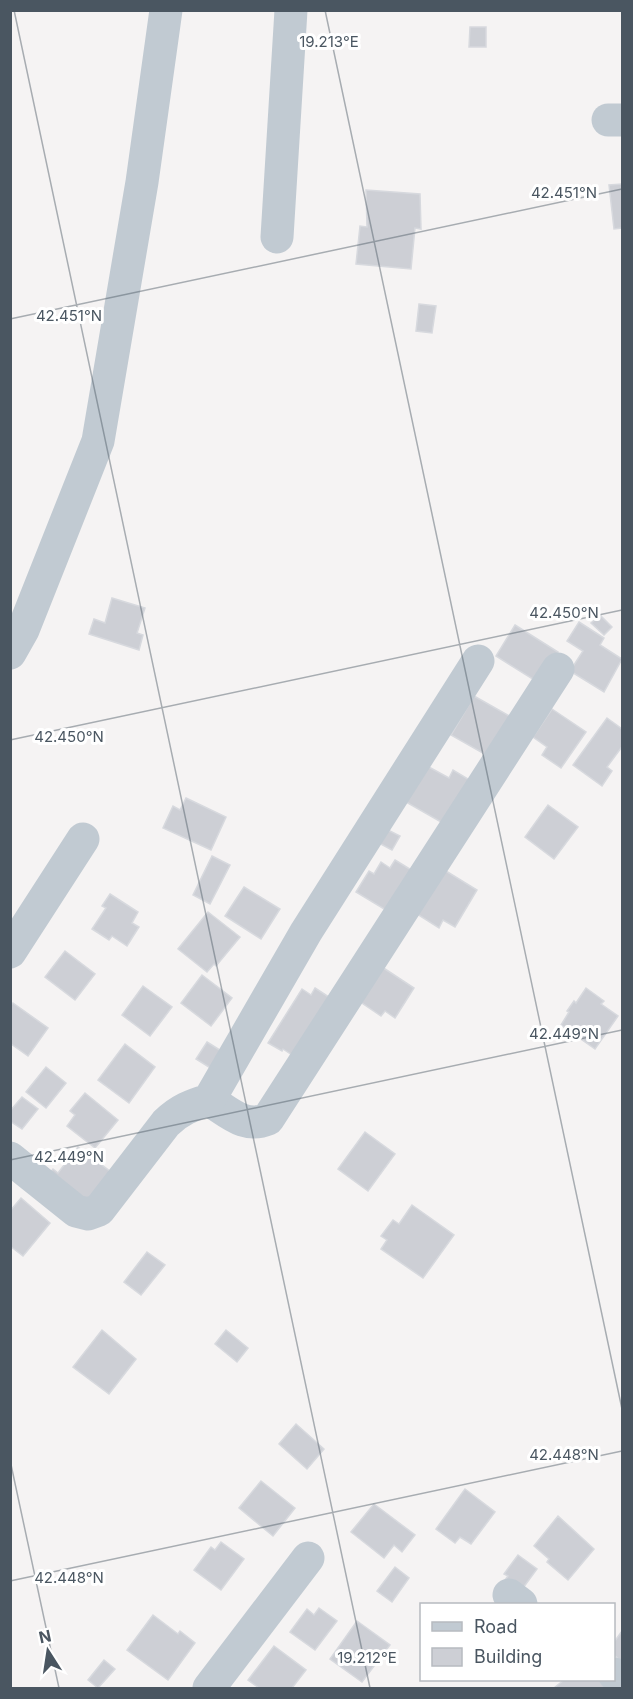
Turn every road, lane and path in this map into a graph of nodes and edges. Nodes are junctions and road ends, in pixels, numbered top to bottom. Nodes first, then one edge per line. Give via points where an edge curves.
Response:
1 (166, 10) edge
2 (291, 10) edge
3 (277, 237) dead end
4 (10, 653) edge
5 (478, 661) dead end
6 (558, 669) dead end
7 (83, 839) dead end
8 (10, 952) edge
9 (209, 1100) junction
10 (10, 1158) edge
11 (308, 1558) dead end
12 (209, 1689) edge

1 - 4 street via 99,441 23,630
2 - 3 street
5 - 9 street via 306,932
6 - 9 street via 268,1119 246,1123
7 - 8 street
9 - 10 street via 189,1106 171,1118 99,1210 88,1214 76,1211
11 - 12 street

